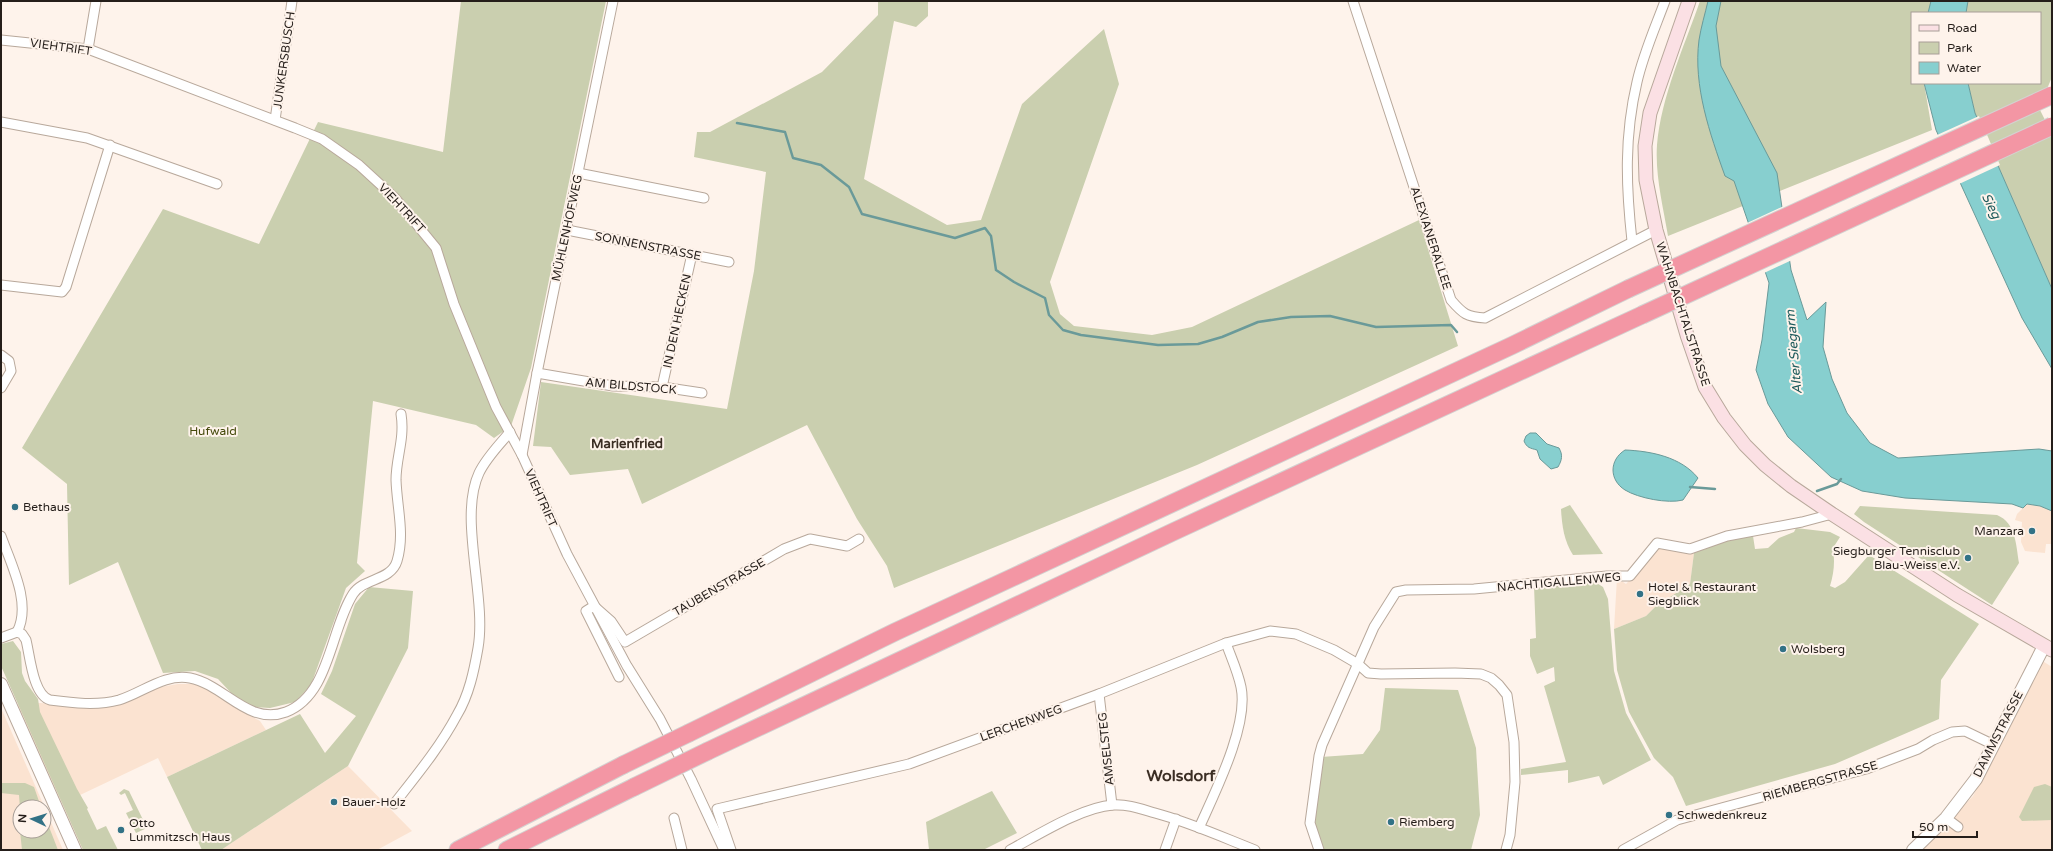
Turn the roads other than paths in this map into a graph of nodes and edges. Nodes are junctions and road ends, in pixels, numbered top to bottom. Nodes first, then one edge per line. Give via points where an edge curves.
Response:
1 (96, 1) edge
2 (292, 1) edge
3 (613, 1) edge
4 (1353, 1) edge
5 (1665, 1) edge
6 (1689, 1) edge
7 (1, 40) edge
8 (88, 49) junction
9 (2052, 95) edge
10 (275, 120) junction
11 (1, 122) edge
12 (2052, 126) edge
13 (110, 145) junction
14 (578, 173) junction
15 (218, 184) dead end
16 (704, 198) dead end
17 (567, 230) junction
18 (1656, 230) junction
19 (1632, 240) junction
20 (692, 254) junction
21 (730, 262) dead end
22 (1, 285) edge
23 (1, 355) edge
24 (537, 373) junction
25 (1, 388) edge
26 (662, 388) junction
27 (702, 393) dead end
28 (401, 414) dead end
29 (510, 432) junction
30 (522, 455) junction
31 (1832, 514) junction
32 (1, 536) edge
33 (859, 539) dead end
34 (594, 606) junction
35 (17, 632) junction
36 (1, 638) edge
37 (1226, 643) junction
38 (2048, 648) edge
39 (1358, 664) junction
40 (619, 677) dead end
41 (1, 684) edge
42 (1099, 694) junction
43 (1994, 745) junction
44 (394, 804) dead end
45 (1112, 805) junction
46 (674, 818) dead end
47 (1946, 818) junction
48 (1176, 819) junction
49 (1958, 827) dead end
50 (1200, 828) junction
51 (75, 850) edge
52 (458, 850) edge
53 (507, 850) edge
54 (682, 850) edge
55 (724, 850) edge
56 (731, 850) edge
57 (1010, 850) edge
58 (1164, 850) edge
59 (1255, 850) edge
60 (1319, 850) edge
61 (1506, 850) edge
62 (1623, 850) edge
63 (1913, 850) edge

1 - 8 street
2 - 10 street, JUNKERSBUSCH
3 - 14 street, MÜHLENHOFWEG
4 - 19 street, ALEXIANERALLEE via 1451,300 1461,312 1471,317 1485,318
5 - 19 street via 1637,81 1630,122 1626,153 1626,190
6 - 18 main road, WAHNBACHTALSTRASSE via 1650,113 1645,146 1646,180
7 - 8 street, VIEHTRIFT
8 - 10 street, VIEHTRIFT
9 - 52 highway, bridge via 1628,289 1511,346 902,628 623,765
10 - 29 street, VIEHTRIFT via 322,139 358,165 395,198 426,233 436,248 454,304 496,407
11 - 13 street via 87,138
12 - 53 highway, bridge via 1175,531 708,751
13 - 15 street
13 - 22 street via 66,287 62,292
14 - 16 street
14 - 17 street, MÜHLENHOFWEG
17 - 20 street, SONNENSTRASSE
17 - 24 street, MÜHLENHOFWEG
18 - 19 street, ALEXIANERALLEE
18 - 31 main road, WAHNBACHTALSTRASSE via 1705,387 1724,418 1765,465
20 - 21 street, SONNENSTRASSE
20 - 26 street, IN DEN HECKEN
23 - 25 street via 9,361 11,371
24 - 26 street, AM BILDSTOCK via 613,386
24 - 30 street, MÜHLENHOFWEG
26 - 27 street, AM BILDSTOCK
28 - 35 street via 403,430 396,480 401,515 397,562 391,572 364,584 353,593 316,685 304,702 286,712 260,715 237,704 220,690 181,677 142,689 121,700 102,704 50,700 42,696 38,690 26,640
29 - 30 street, VIEHTRIFT
29 - 44 street via 479,474 474,493 471,514 480,623 478,647 469,687 458,714
30 - 34 street, VIEHTRIFT
31 - 38 main road, WAHNBACHTALSTRASSE via 1957,595
31 - 39 street, NACHTIGALLENWEG via 1727,536 1690,549 1657,543 1630,576 1474,589 1396,592 1374,627
32 - 35 street via 20,592 22,622
33 - 34 street, TAUBENSTRASSE via 847,546 810,539 784,549 626,642 611,621
34 - 40 street via 586,611
34 - 55 street, VIEHTRIFT via 660,719
35 - 36 street
37 - 39 street, LERCHENWEG via 1270,631 1296,634 1334,650
37 - 42 street, LERCHENWEG
37 - 50 street via 1242,688 1241,720
38 - 43 street, DAMMSTRASSE
39 - 60 street via 1319,756 1310,823
39 - 61 street, LERCHENWEG via 1368,673 1481,674 1491,678 1508,695 1514,742 1515,782
41 - 51 street
42 - 45 street, AMSELSTEG
42 - 56 street, LERCHENWEG via 910,764 717,809
43 - 47 street, DAMMSTRASSE via 1976,779
43 - 62 street, RIEMBERGSTRASSE via 1965,731 1952,732 1918,750 1866,769 1677,820
45 - 48 street via 1130,805
45 - 57 street via 1061,822
46 - 54 street
47 - 49 street
47 - 63 street, DAMMSTRASSE
48 - 50 street
48 - 58 street
50 - 59 street

